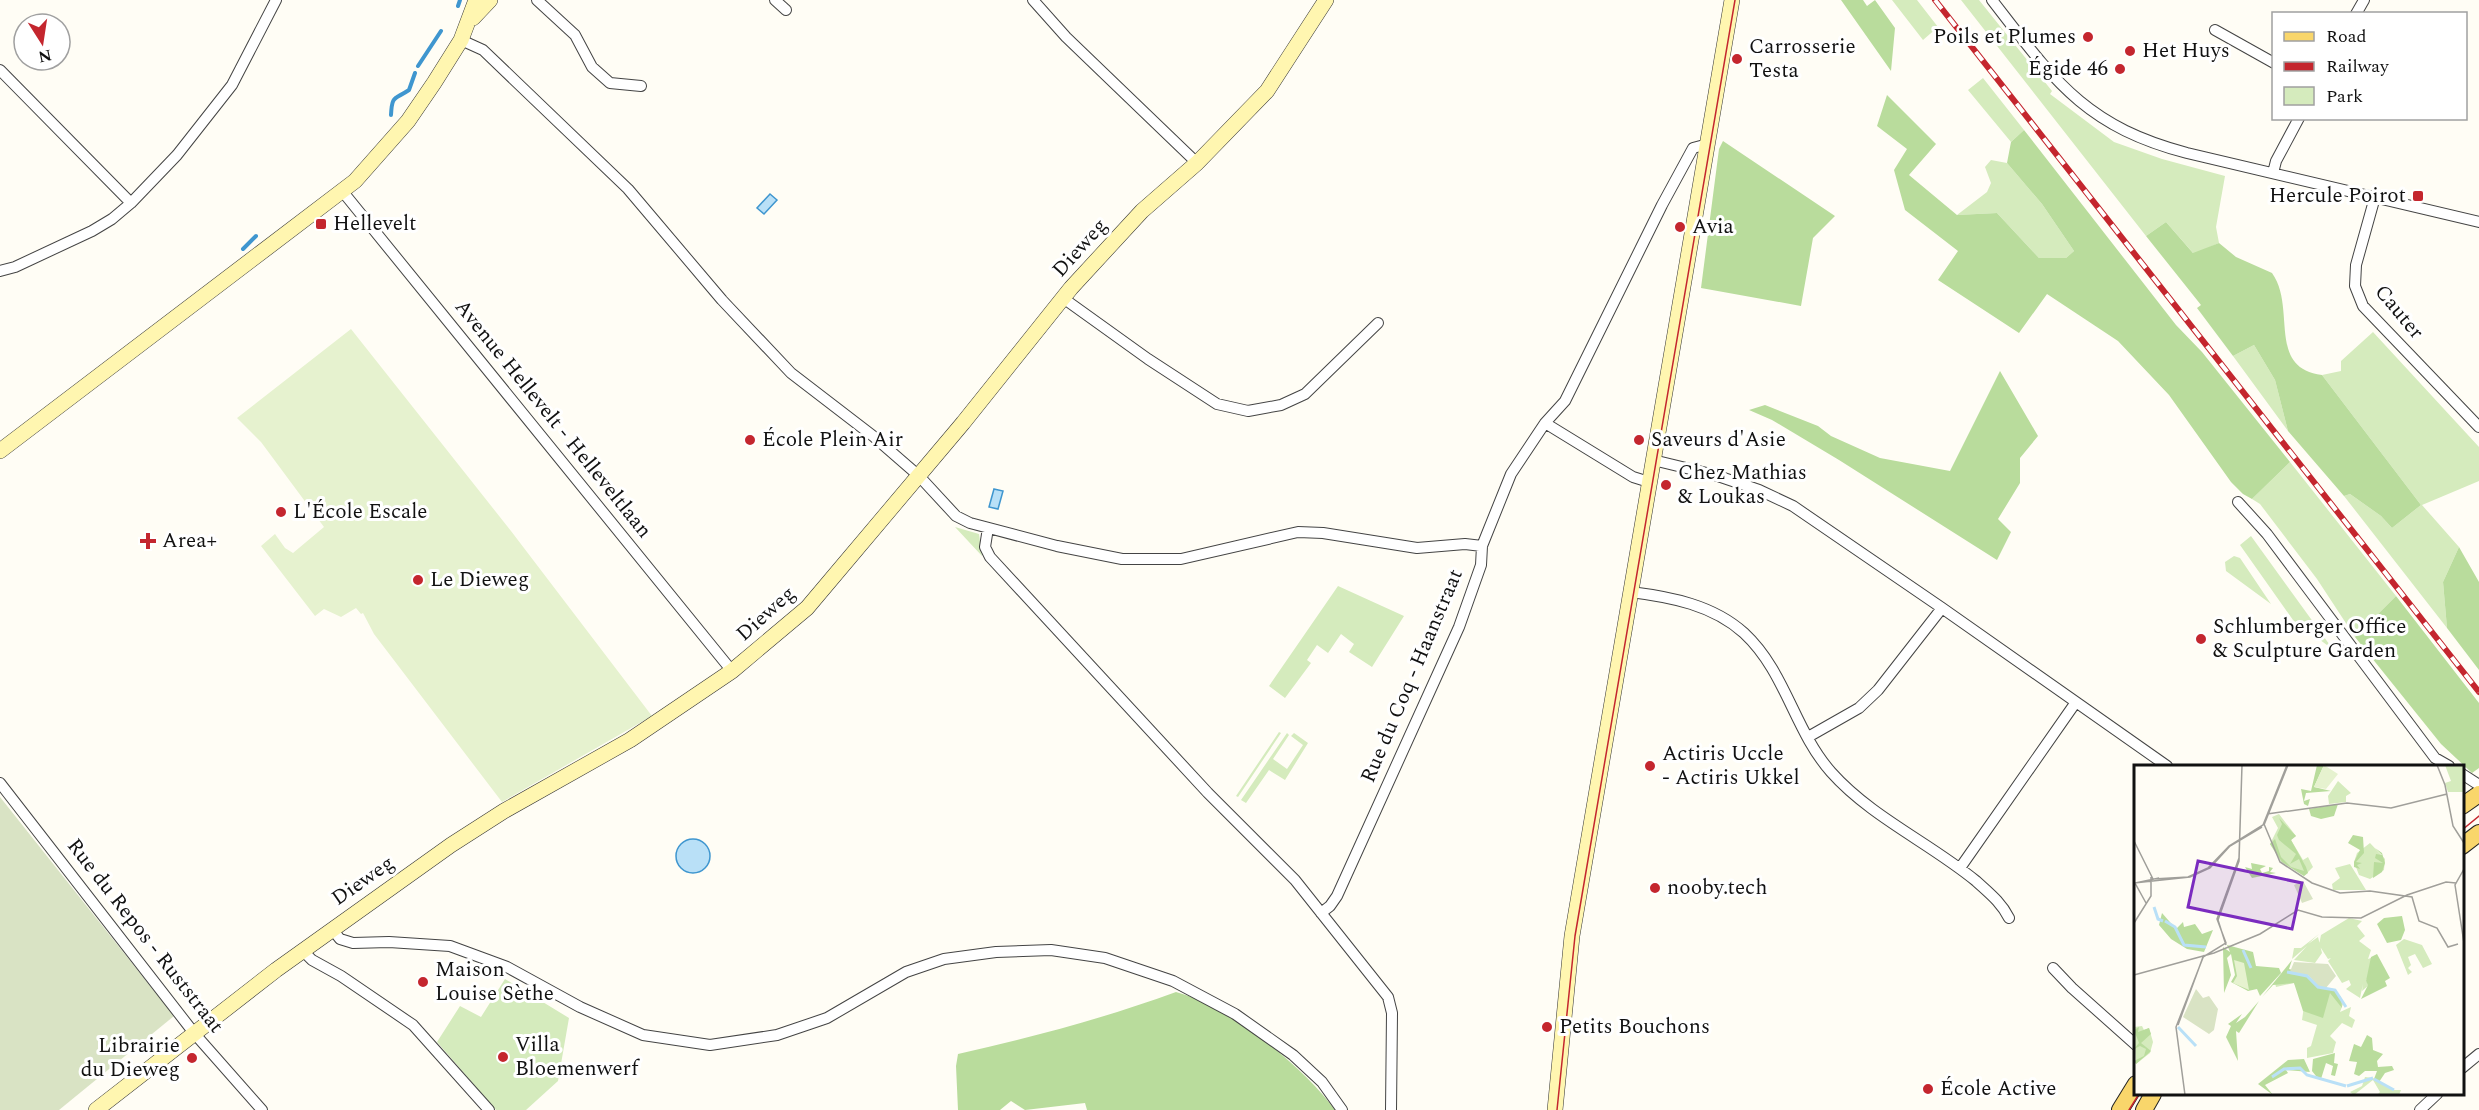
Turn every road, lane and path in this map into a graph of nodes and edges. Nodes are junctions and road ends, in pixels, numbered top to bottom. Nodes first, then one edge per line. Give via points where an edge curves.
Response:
1 (276, 0) edge
2 (476, 0) edge
3 (490, 0) edge
4 (537, 0) edge
5 (775, 0) edge
6 (1033, 0) edge
7 (1326, 0) edge
8 (1732, 0) edge
9 (1992, 0) edge
10 (786, 10) dead end
11 (468, 22) junction
12 (2215, 30) dead end
13 (460, 40) junction
14 (2272, 62) edge
15 (0, 70) edge
16 (641, 86) dead end
17 (2298, 120) edge
18 (1708, 144) junction
19 (1197, 163) junction
20 (2273, 173) junction
21 (343, 192) junction
22 (2375, 197) junction
23 (131, 203) junction
24 (2479, 222) edge
25 (0, 271) edge
26 (1063, 298) junction
27 (1378, 322) dead end
28 (1545, 423) junction
29 (2479, 427) edge
30 (0, 451) edge
31 (1653, 460) junction
32 (919, 476) junction
33 (1649, 482) junction
34 (2238, 502) dead end
35 (988, 528) junction
36 (1482, 546) junction
37 (1631, 592) junction
38 (1942, 608) junction
39 (732, 671) junction
40 (2076, 702) junction
41 (1808, 737) junction
42 (2166, 765) edge
43 (2447, 765) edge
44 (2464, 775) edge
45 (0, 783) edge
46 (2479, 785) edge
47 (2479, 794) edge
48 (2464, 805) edge
49 (2479, 833) edge
50 (2464, 845) edge
51 (1960, 868) junction
52 (1321, 913) junction
53 (2009, 918) dead end
54 (332, 929) junction
55 (303, 951) junction
56 (2053, 968) dead end
57 (194, 1033) junction
58 (2134, 1043) edge
59 (2479, 1054) edge
60 (2464, 1067) edge
61 (2134, 1087) edge
62 (2152, 1095) edge
63 (2436, 1095) edge
64 (1394, 1109) edge
65 (96, 1110) edge
66 (262, 1110) edge
67 (489, 1110) edge
68 (1342, 1110) edge
69 (1555, 1110) edge
70 (2120, 1110) edge
71 (2144, 1110) edge
72 (2420, 1110) edge

1 - 23 street via 232,85 177,155
2 - 11 main road
3 - 11 main road
4 - 16 street via 575,35 592,67 610,83
5 - 10 street
6 - 19 street
7 - 19 main road, Dieweg via 1268,91
8 - 18 main road
9 - 20 street via 2051,75 2089,110 2115,127 2143,140
11 - 13 main road
12 - 14 street
13 - 21 main road via 408,122
13 - 32 street via 483,50 628,189 722,300 791,373
15 - 23 street
17 - 20 street
18 - 28 street, Rue du Coq - Haanstraat via 1693,148 1564,401
18 - 31 main road
19 - 26 main road, Dieweg via 1142,212
20 - 22 street
21 - 30 main road
21 - 39 street, Avenue Hellevelt - Helleveltlaan
22 - 24 street
22 - 29 street, Cauter via 2356,265 2358,297 2375,321
23 - 25 street via 92,231
26 - 27 street via 1217,404 1248,411 1281,405 1305,394
26 - 32 main road, Dieweg
28 - 33 street via 1633,477
28 - 36 street, Rue du Coq - Haanstraat via 1511,474
31 - 33 main road
31 - 38 street via 1715,475 1793,506
32 - 35 street via 956,516
32 - 39 main road, Dieweg via 807,608
33 - 37 main road
34 - 43 street via 2267,534 2435,758
35 - 36 street via 1122,559 1181,559 1298,532 1417,548
35 - 52 street via 985,547 990,557 1208,793 1295,880
36 - 52 street, Rue du Coq - Haanstraat via 1481,565 1459,627 1337,896
37 - 41 street via 1706,609 1744,633 1776,672
37 - 69 main road via 1572,936
38 - 40 street
38 - 41 street via 1878,690 1859,708
39 - 54 main road, Dieweg via 630,740 451,845
40 - 42 street
40 - 51 street
41 - 51 street via 1830,771 1849,789
44 - 46 street
45 - 57 street, Rue du Repos - Ruststraat
47 - 48 main road
49 - 50 main road
51 - 53 street via 2002,905
52 - 64 street via 1388,997 1392,1013
54 - 55 main road, Dieweg
54 - 68 street via 340,939 353,943 450,946 507,967 580,1007 644,1035 710,1044 777,1035 827,1018 906,972 944,959 1051,950 1105,958 1173,981 1235,1014 1293,1055 1322,1082
55 - 57 main road, Dieweg
55 - 67 street via 413,1025
56 - 58 street
57 - 65 main road, Dieweg
57 - 66 street, Rue du Repos - Ruststraat
59 - 60 street
61 - 70 main road
62 - 71 main road
63 - 72 street

